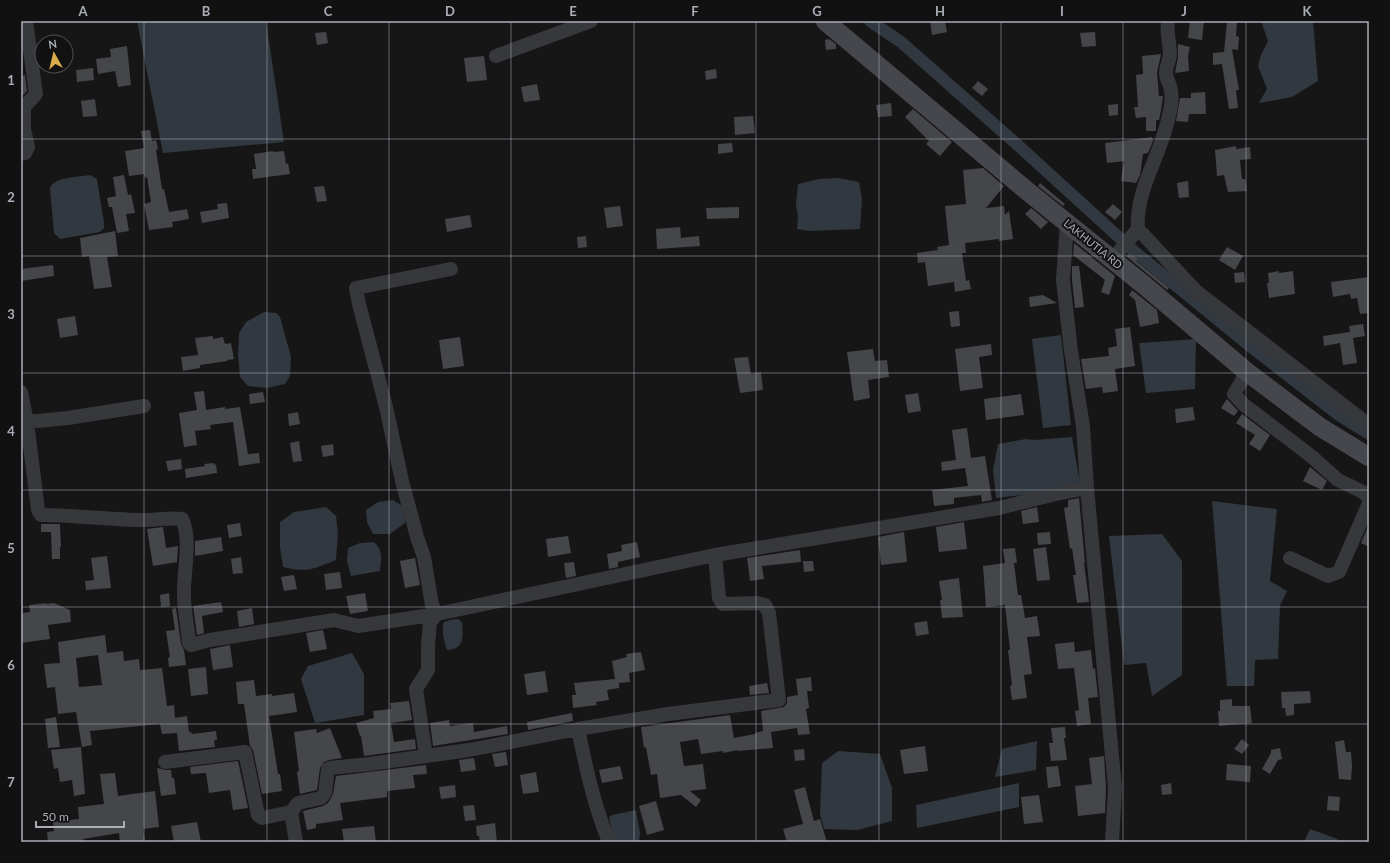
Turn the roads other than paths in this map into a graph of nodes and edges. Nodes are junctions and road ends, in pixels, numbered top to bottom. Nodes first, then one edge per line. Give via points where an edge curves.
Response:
1 (26, 21) edge
2 (591, 21) edge
3 (825, 21) edge
4 (1168, 21) edge
5 (496, 56) dead end
6 (21, 154) edge
7 (1067, 223) junction
8 (1136, 232) junction
9 (1116, 255) junction
10 (451, 269) dead end
11 (1246, 372) junction
12 (21, 392) edge
13 (144, 406) dead end
14 (27, 422) junction
15 (1369, 425) edge
16 (1369, 457) edge
17 (1087, 488) junction
18 (1369, 498) edge
19 (1369, 502) edge
20 (715, 555) junction
21 (1290, 558) dead end
22 (436, 614) junction
23 (578, 729) junction
24 (426, 756) junction
25 (165, 762) dead end
26 (291, 812) junction
27 (296, 842) edge
28 (608, 842) edge
29 (1112, 842) edge

1 - 6 street via 36,94 24,107 24,129 28,147 25,153
2 - 5 street
3 - 7 street, LAKHUTIA RD
4 - 8 street via 1170,55 1166,73 1171,90 1170,114 1139,203
7 - 9 street, LAKHUTIA RD
7 - 17 street via 1063,280 1083,426
8 - 9 street
8 - 15 street via 1196,291
9 - 11 street, LAKHUTIA RD
10 - 22 street via 356,288
11 - 16 street, LAKHUTIA RD via 1320,427
11 - 18 street via 1234,394 1243,404 1338,480 1363,492
12 - 14 street
13 - 14 street
14 - 22 street via 38,510 41,515 182,519 185,525 187,557 184,596 189,643 192,645 334,620 358,626
17 - 20 street via 999,508
17 - 29 street via 1115,788
19 - 21 street via 1339,572 1328,576
20 - 22 street
20 - 23 street via 719,598 723,604 757,603 764,605 768,613 779,700
22 - 24 street via 430,622 428,670 416,689
23 - 24 street
23 - 28 street via 588,779
24 - 26 street via 330,768 324,796 298,804
25 - 26 street via 245,752 258,815 262,818
26 - 27 street

